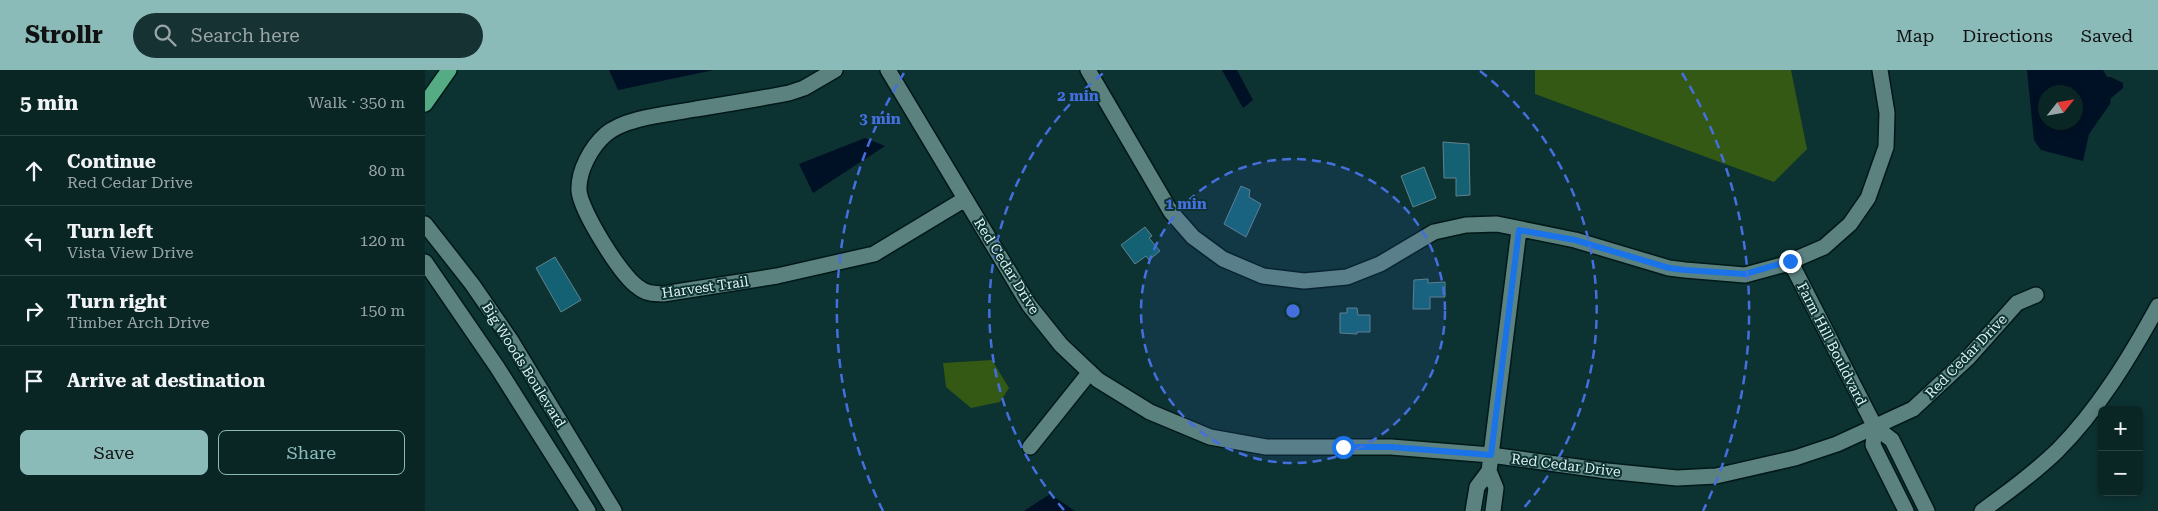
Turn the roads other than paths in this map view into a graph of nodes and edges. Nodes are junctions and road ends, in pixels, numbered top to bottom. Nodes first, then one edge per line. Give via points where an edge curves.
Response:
1 (449, 70) edge
2 (835, 70) edge
3 (888, 70) edge
4 (1088, 70) edge
5 (1880, 70) edge
6 (425, 104) edge
7 (965, 199) junction
8 (425, 224) edge
9 (1519, 230) junction
10 (1790, 261) junction
11 (425, 262) edge
12 (2036, 295) dead end
13 (2158, 306) edge
14 (1090, 372) junction
15 (1875, 427) junction
16 (1030, 448) dead end
17 (1491, 455) junction
18 (1489, 471) junction
19 (588, 511) edge
20 (615, 511) edge
21 (1473, 511) edge
22 (1493, 511) edge
23 (1906, 511) edge
24 (1927, 511) edge
25 (1982, 511) edge

1 - 6 highway
2 - 7 street, Harvest Trail via 789,93 653,117 625,124 606,134 584,166 579,192 586,213 630,280 643,290 663,294 723,286 854,259 885,249
3 - 7 street, Red Cedar Drive
4 - 9 street via 1171,212 1193,237 1223,259 1263,276 1304,281 1347,277 1380,264 1434,232 1466,225 1497,224
5 - 10 street via 1887,113 1886,147 1868,198 1850,224 1824,247
7 - 14 street, Red Cedar Drive via 1029,305 1061,345
8 - 20 street, Big Woods Boulevard via 511,339
9 - 10 street via 1568,239 1685,270 1745,274
9 - 17 street
10 - 15 street, Farm Hill Bouldvard
11 - 19 street, Big Woods Boulevard via 497,367
12 - 15 street, Red Cedar Drive via 2017,302 1968,358 1913,409
13 - 25 street via 2091,412 2027,478
14 - 16 street
14 - 17 street, Red Cedar Drive via 1150,412 1211,437 1266,447 1391,447
15 - 17 street, Red Cedar Drive via 1795,458 1716,476 1669,477
15 - 23 street, Farm Hill Bouldvard via 1873,445
15 - 24 street, Farm Hill Bouldvard via 1892,440
17 - 18 street
18 - 21 street via 1477,487
18 - 22 street via 1495,488

